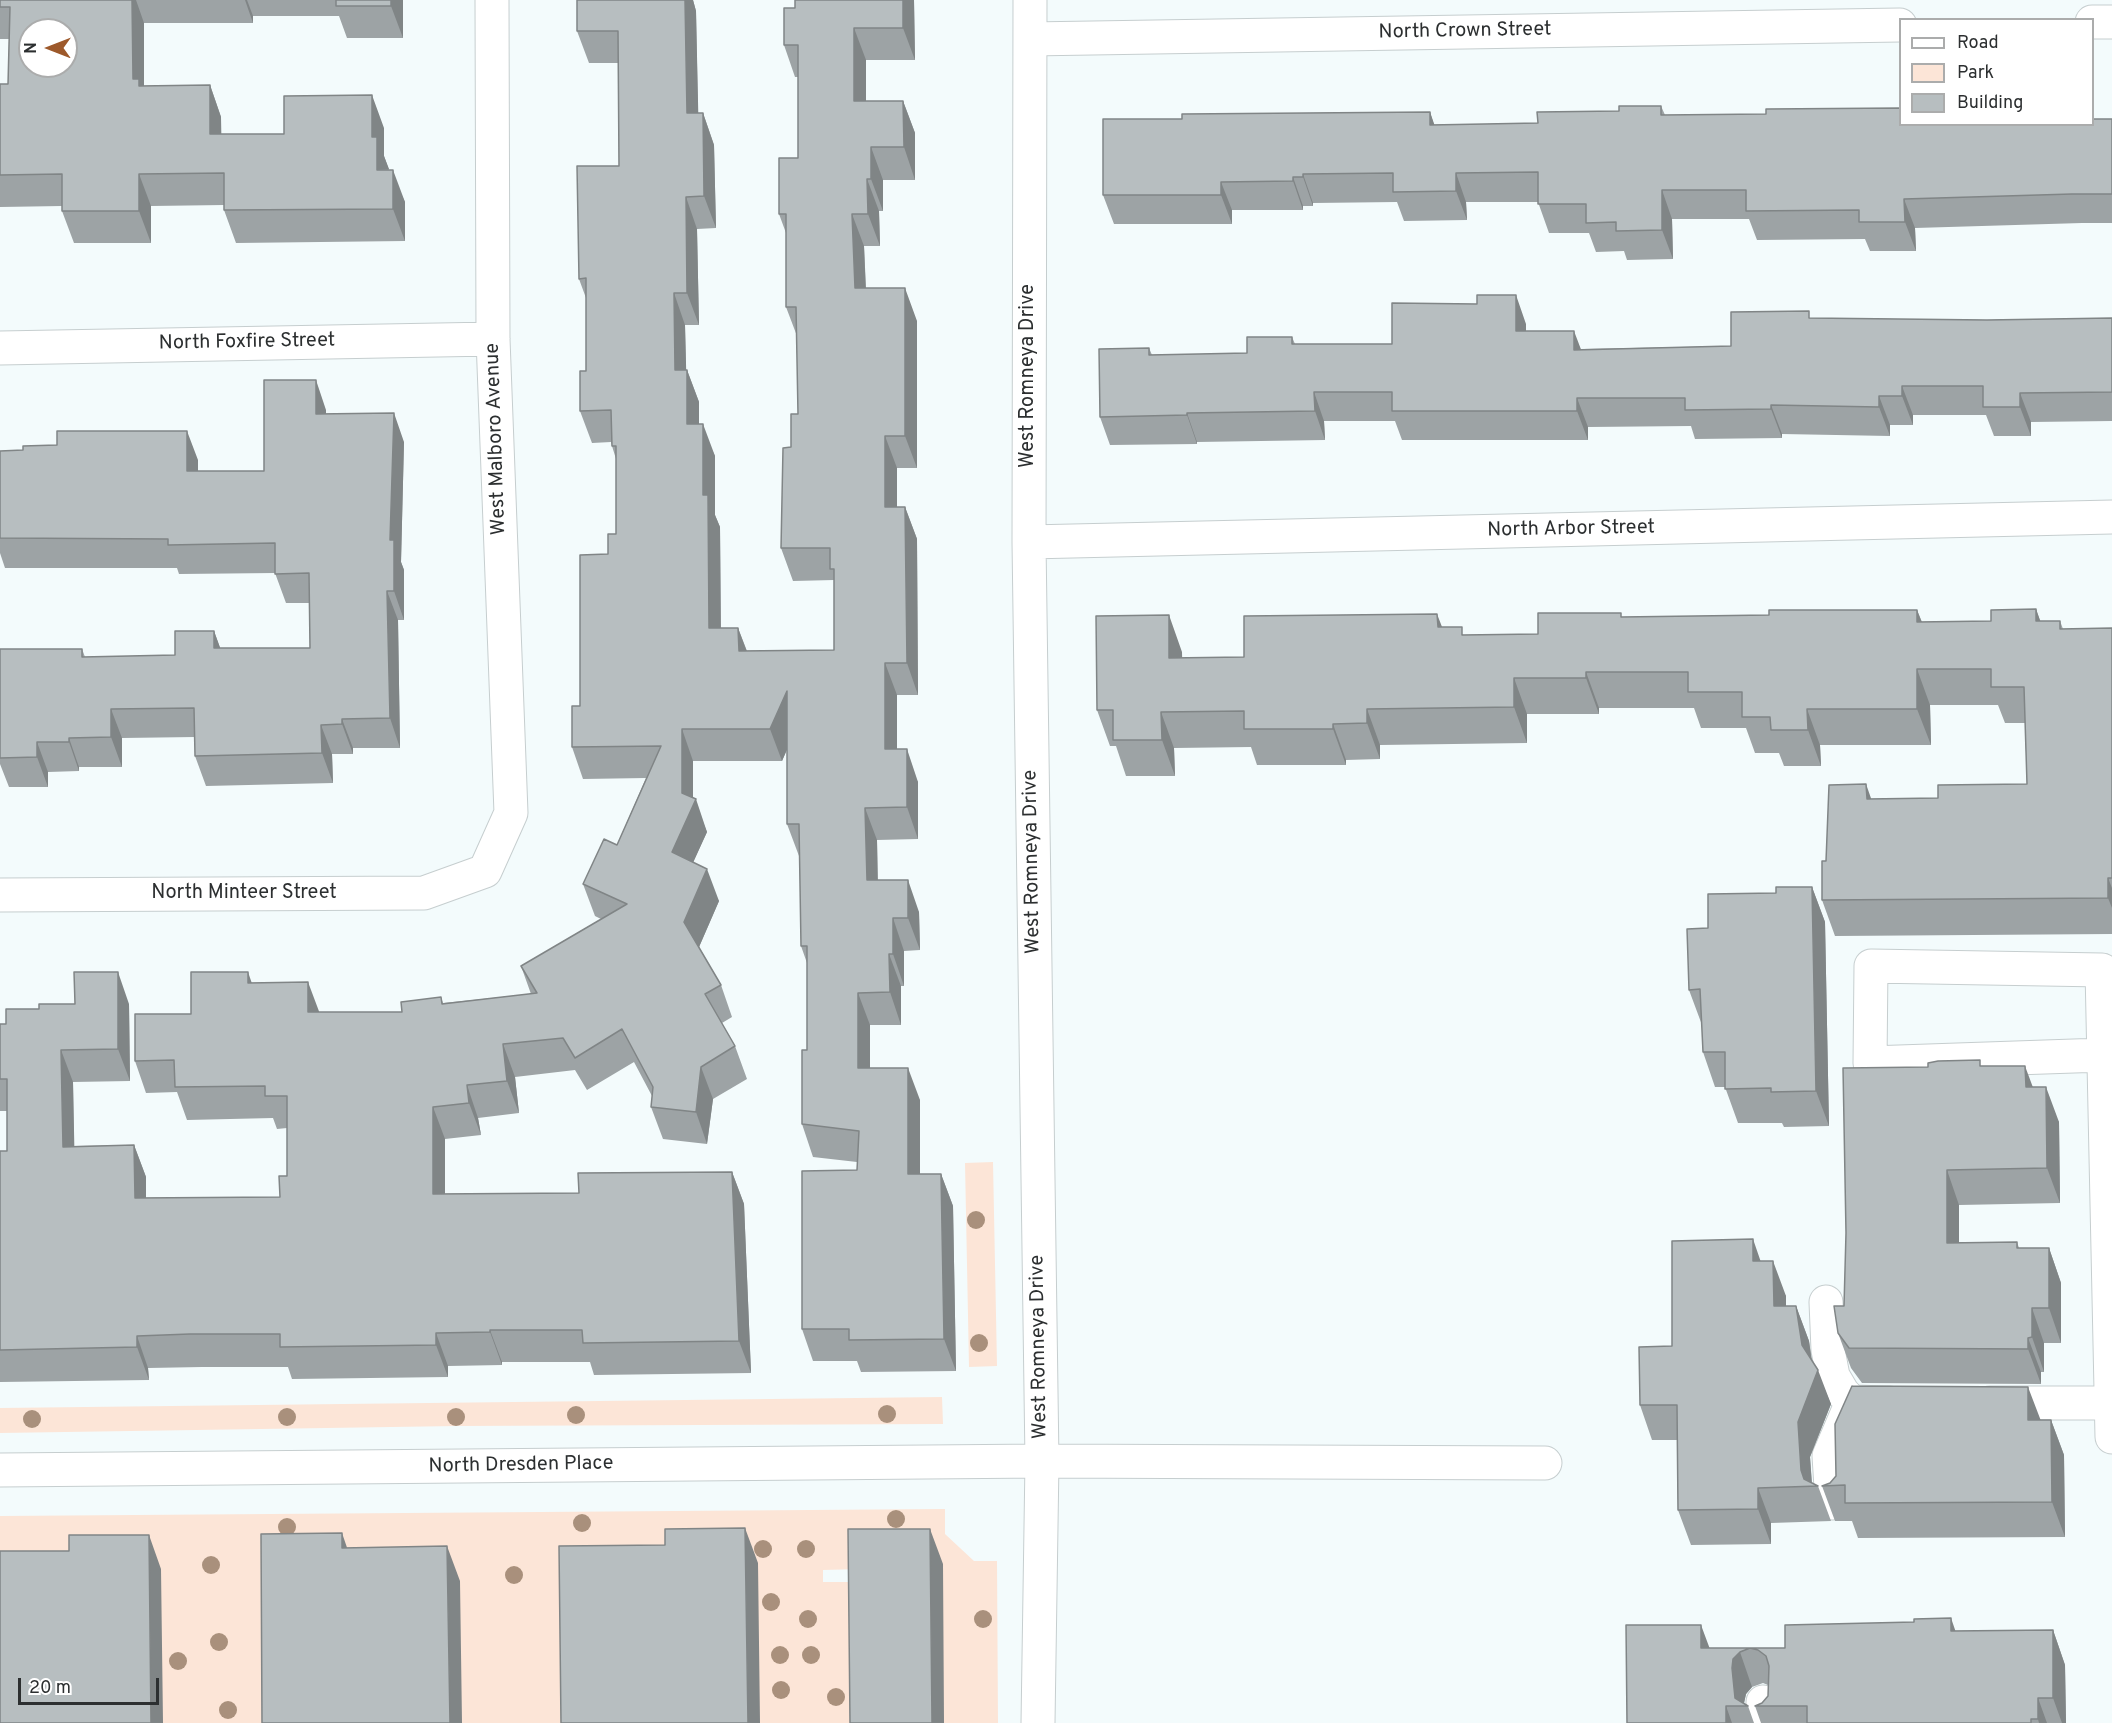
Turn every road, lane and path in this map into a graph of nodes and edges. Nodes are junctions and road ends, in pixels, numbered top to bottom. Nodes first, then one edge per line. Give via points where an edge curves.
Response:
1 (492, 0) edge
2 (1030, 0) edge
3 (2094, 22) edge
4 (2112, 22) edge
5 (1899, 25) edge
6 (1030, 39) junction
7 (493, 339) junction
8 (0, 348) edge
9 (2112, 517) edge
10 (1029, 542) junction
11 (484, 871) joint
12 (0, 895) edge
13 (2103, 1054) junction
14 (1826, 1302) dead end
15 (1852, 1402) junction
16 (1960, 1403) edge
17 (2111, 1403) edge
18 (1925, 1404) edge
19 (2112, 1437) edge
20 (1042, 1461) junction
21 (1545, 1463) dead end
22 (0, 1470) edge
23 (1832, 1503) edge
24 (1038, 1723) edge

1 - 7 street, West Malboro Avenue
2 - 6 street, West Romneya Drive
3 - 4 street
5 - 6 street, North Crown Street
6 - 10 street, West Romneya Drive
7 - 8 street, North Foxfire Street
7 - 11 street, West Malboro Avenue via 511,813
9 - 10 street, North Arbor Street
10 - 20 street, West Romneya Drive
11 - 12 street, North Minteer Street via 424,893
13 - 13 street via 2102,970 1871,966 1870,1063
13 - 17 street
14 - 15 street via 1833,1376
15 - 18 street
15 - 23 street via 1829,1456
16 - 17 street
17 - 19 street
20 - 21 street, North Dresden Place
20 - 22 street, North Dresden Place
20 - 24 street, West Romneya Drive

